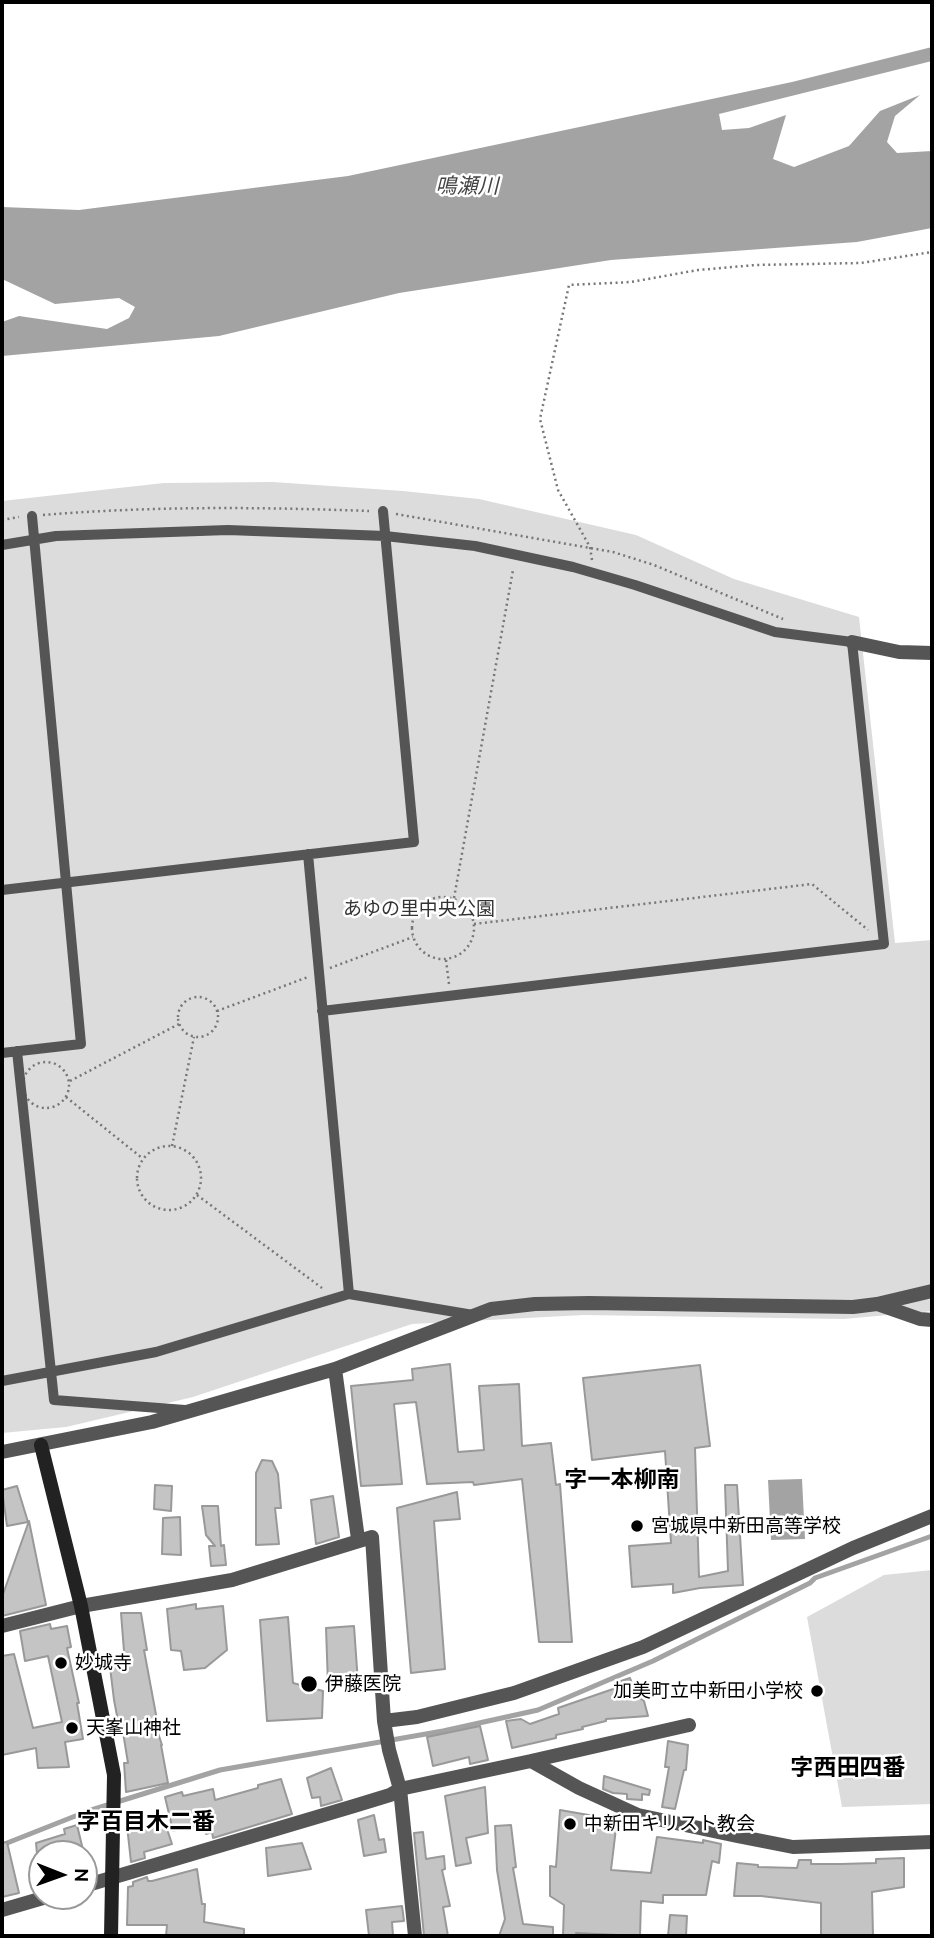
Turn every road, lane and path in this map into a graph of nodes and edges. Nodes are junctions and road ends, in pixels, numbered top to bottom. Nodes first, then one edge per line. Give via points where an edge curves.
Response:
1 (932, 252) edge
2 (383, 511) junction
3 (32, 516) junction
4 (2, 520) edge
5 (385, 536) junction
6 (34, 540) junction
7 (2, 545) edge
8 (590, 547) junction
9 (513, 570) dead end
10 (593, 573) junction
11 (789, 621) dead end
12 (852, 642) junction
13 (932, 653) edge
14 (308, 855) junction
15 (66, 882) junction
16 (2, 890) edge
17 (454, 898) junction
18 (474, 923) junction
19 (884, 944) junction
20 (446, 960) junction
21 (450, 996) junction
22 (323, 1012) junction
23 (179, 1024) junction
24 (194, 1037) junction
25 (17, 1051) junction
26 (2, 1053) edge
27 (69, 1082) junction
28 (66, 1097) junction
29 (172, 1146) junction
30 (144, 1159) junction
31 (197, 1195) junction
32 (932, 1291) edge
33 (349, 1294) junction
34 (336, 1299) junction
35 (877, 1304) junction
36 (477, 1315) junction
37 (932, 1320) edge
38 (335, 1369) junction
39 (52, 1373) junction
40 (2, 1381) edge
41 (190, 1410) junction
42 (41, 1445) junction
43 (2, 1452) edge
44 (932, 1516) edge
45 (358, 1539) junction
46 (81, 1606) junction
47 (2, 1626) edge
48 (385, 1724) junction
49 (689, 1726) dead end
50 (531, 1761) junction
51 (400, 1789) junction
52 (932, 1842) edge
53 (112, 1878) junction
54 (98, 1882) edge
55 (28, 1902) edge
56 (2, 1910) edge
57 (111, 1936) edge
58 (415, 1936) edge

1 - 8 path via 861,263 755,265 631,282 569,285 540,419 558,490
2 - 3 path via 257,507
2 - 5 lane
2 - 8 path
3 - 4 path
3 - 6 lane
5 - 6 lane via 138,531
5 - 10 lane via 475,546
5 - 14 lane via 414,842
6 - 7 lane
6 - 15 lane
8 - 10 path
8 - 11 path via 654,565
9 - 17 path
10 - 12 lane via 775,632
12 - 13 street via 899,652
12 - 19 lane
14 - 15 lane
14 - 22 lane
15 - 16 lane
15 - 25 lane via 81,1044
17 - 18 path via 469,911
17 - 20 path via 434,897 425,902 411,928 425,954
18 - 19 path via 812,884
18 - 20 path via 465,950
19 - 21 lane
20 - 21 path
21 - 22 lane
22 - 33 lane
23 - 24 path
23 - 24 path via 178,1011 186,1001 198,996 210,1000 217,1011 217,1025 208,1035
23 - 27 path
24 - 29 path
25 - 26 lane
25 - 39 lane
27 - 28 path
27 - 28 path via 62,1069 49,1062 29,1069 23,1082 26,1097 38,1107 53,1107
28 - 30 path
29 - 30 path via 161,1147
29 - 31 path via 198,1163 201,1185
30 - 31 path via 137,1179 152,1205 181,1208
31 - 34 path
32 - 35 street
33 - 34 lane
33 - 36 lane
34 - 39 lane via 156,1352
35 - 36 street via 535,1304
35 - 37 street
36 - 38 street
38 - 41 street
38 - 45 street
39 - 40 lane
39 - 41 lane via 54,1400
41 - 42 street
42 - 43 street
42 - 46 street
44 - 48 street via 643,1647 514,1693
45 - 46 street via 232,1580
45 - 48 street via 372,1536
46 - 47 street
46 - 53 street via 114,1775
48 - 51 street
49 - 50 street
50 - 51 street
50 - 52 street via 638,1815 737,1836 793,1847
51 - 53 street via 354,1807
51 - 58 street
53 - 54 street
53 - 57 street
55 - 56 street

